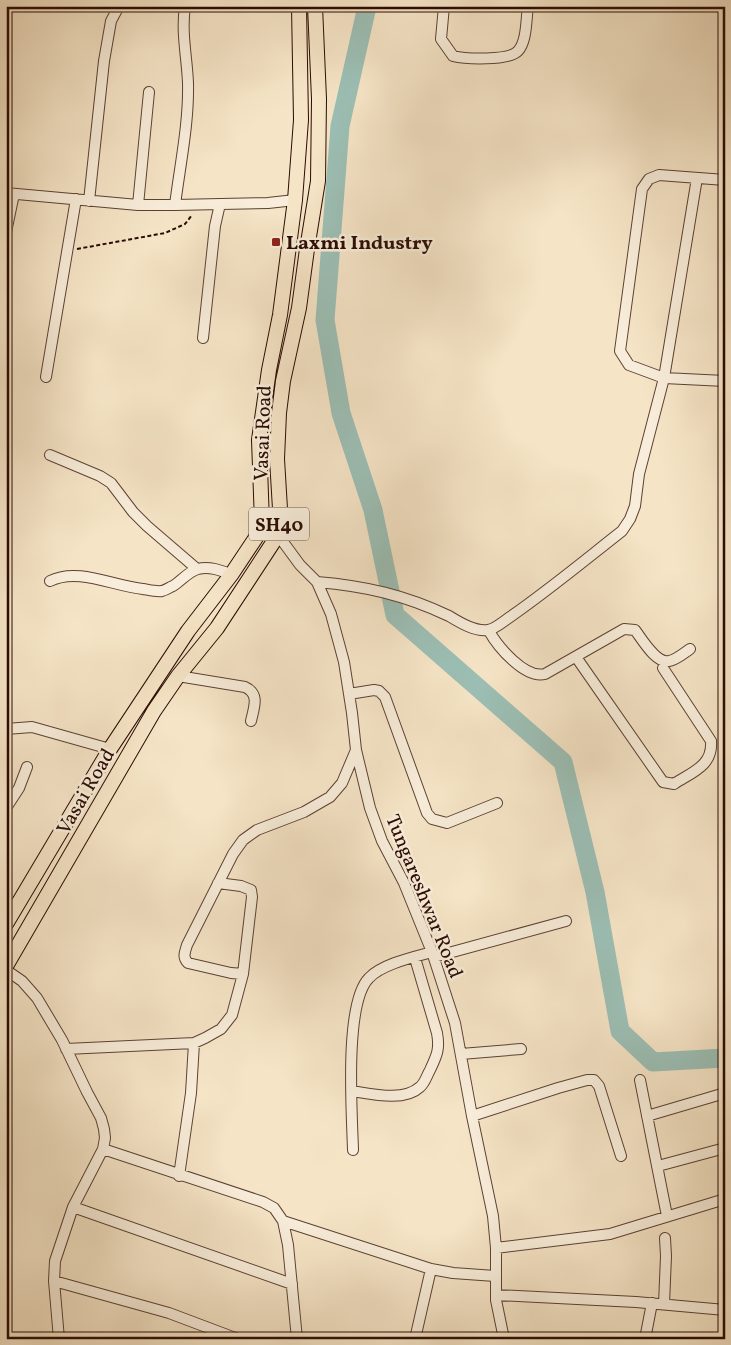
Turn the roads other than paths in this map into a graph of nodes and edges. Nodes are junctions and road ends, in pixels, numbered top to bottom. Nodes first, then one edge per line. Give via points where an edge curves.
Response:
1 (119, 6) edge
2 (184, 6) edge
3 (299, 6) edge
4 (315, 6) edge
5 (444, 6) edge
6 (528, 6) edge
7 (149, 92) dead end
8 (697, 178) junction
9 (725, 180) edge
10 (10, 194) edge
11 (76, 199) junction
12 (89, 200) junction
13 (295, 200) junction
14 (220, 204) junction
15 (138, 205) junction
16 (175, 205) junction
17 (6, 232) edge
18 (203, 338) dead end
19 (46, 378) dead end
20 (664, 378) junction
21 (725, 382) edge
22 (50, 455) dead end
23 (262, 520) junction
24 (278, 535) junction
25 (197, 568) junction
26 (231, 575) junction
27 (50, 581) dead end
28 (317, 582) junction
29 (489, 630) junction
30 (690, 649) dead end
31 (576, 657) junction
32 (663, 668) dead end
33 (178, 676) junction
34 (349, 694) junction
35 (251, 721) dead end
36 (6, 729) edge
37 (110, 750) junction
38 (356, 750) junction
39 (27, 767) dead end
40 (496, 803) dead end
41 (6, 808) edge
42 (218, 883) junction
43 (566, 921) dead end
44 (6, 924) edge
45 (433, 955) junction
46 (415, 958) junction
47 (6, 966) edge
48 (6, 970) edge
49 (243, 974) junction
50 (194, 1043) junction
51 (66, 1049) junction
52 (521, 1050) dead end
53 (460, 1054) junction
54 (640, 1080) dead end
55 (352, 1091) junction
56 (725, 1093) edge
57 (472, 1116) junction
58 (648, 1116) junction
59 (725, 1148) edge
60 (103, 1149) junction
61 (353, 1150) dead end
62 (621, 1156) dead end
63 (658, 1166) junction
64 (179, 1176) junction
65 (725, 1198) edge
66 (73, 1207) junction
67 (667, 1216) junction
68 (283, 1221) junction
69 (665, 1238) dead end
70 (496, 1248) junction
71 (431, 1270) junction
72 (495, 1276) junction
73 (54, 1281) junction
74 (292, 1284) junction
75 (496, 1295) junction
76 (652, 1303) junction
77 (664, 1304) junction
78 (725, 1310) edge
79 (59, 1339) edge
80 (238, 1339) edge
81 (297, 1339) edge
82 (415, 1339) edge
83 (504, 1339) edge
84 (645, 1339) edge

1 - 12 street via 111,21 104,61
2 - 16 street via 188,106
3 - 13 main road, Vasai Road / SH40 via 301,120
4 - 24 main road, Vasai Road / SH40 via 318,181 300,308 283,380 279,413
5 - 6 street via 441,39 453,56 463,58 502,57 518,51 524,38
7 - 15 street
8 - 9 street
8 - 20 street
8 - 20 street via 659,175 649,179 642,189 620,351 629,365
10 - 11 street
10 - 17 street
11 - 12 street
11 - 19 street
12 - 15 street
13 - 14 street
13 - 23 main road, Vasai Road / SH40 via 260,440
14 - 16 street
14 - 18 street
15 - 16 street
20 - 21 street
20 - 29 street via 639,474 635,506 622,531 530,603
22 - 25 street via 111,483 147,526
23 - 24 street, Tungareshwar Road
23 - 26 main road, Vasai Road / SH40 via 257,536
24 - 28 street, Tungareshwar Road via 300,566
24 - 33 main road, Vasai Road / SH40 via 217,628
25 - 26 street via 212,568
25 - 27 street via 163,591 70,576
26 - 37 main road, Vasai Road / SH40 via 188,631
28 - 29 street via 368,588 420,602 468,626
28 - 34 street, Tungareshwar Road via 331,614
29 - 31 street via 506,654 531,674 545,674
30 - 31 street via 663,661 657,659 635,630 624,629
31 - 32 street via 663,782 674,784 705,764 712,750 711,741
33 - 35 street via 245,686 256,700
33 - 47 main road, Vasai Road / SH40 via 154,711
34 - 38 street, Tungareshwar Road
34 - 40 street via 374,690 385,696 427,813 432,819 447,823
36 - 37 street via 32,728
37 - 44 main road, Vasai Road / SH40
38 - 42 street via 342,783 330,797 304,812 257,830 243,840
38 - 45 street, Tungareshwar Road via 382,841 404,883
39 - 41 street
42 - 49 street via 251,890
42 - 49 street via 187,945 185,960
43 - 45 street
45 - 46 street
45 - 53 street, Tungareshwar Road via 455,1023
46 - 55 street via 383,968 369,978 361,990 353,1022
46 - 55 street via 437,1033 438,1054 421,1086 410,1094
48 - 51 street via 22,981 37,998
49 - 50 street via 232,1015 221,1029
50 - 51 street
50 - 64 street via 191,1093
51 - 60 street via 102,1118
52 - 53 street
53 - 57 street, Tungareshwar Road
54 - 58 street
55 - 61 street
56 - 58 street
57 - 62 street via 558,1088 594,1080 599,1086
57 - 70 street, Tungareshwar Road via 493,1216
58 - 63 street
59 - 63 street
60 - 64 street
60 - 66 street
63 - 67 street
64 - 68 street via 263,1202 274,1208
65 - 67 street
66 - 73 street via 55,1261
66 - 74 street
67 - 70 street via 610,1234
68 - 71 street
68 - 74 street
69 - 77 street
70 - 72 street, Tungareshwar Road
71 - 72 street
71 - 82 street
72 - 75 street, Tungareshwar Road
73 - 79 street
73 - 80 street via 168,1313
74 - 81 street
75 - 76 street
75 - 83 street, Tungareshwar Road
76 - 77 street
76 - 84 street
77 - 78 street

